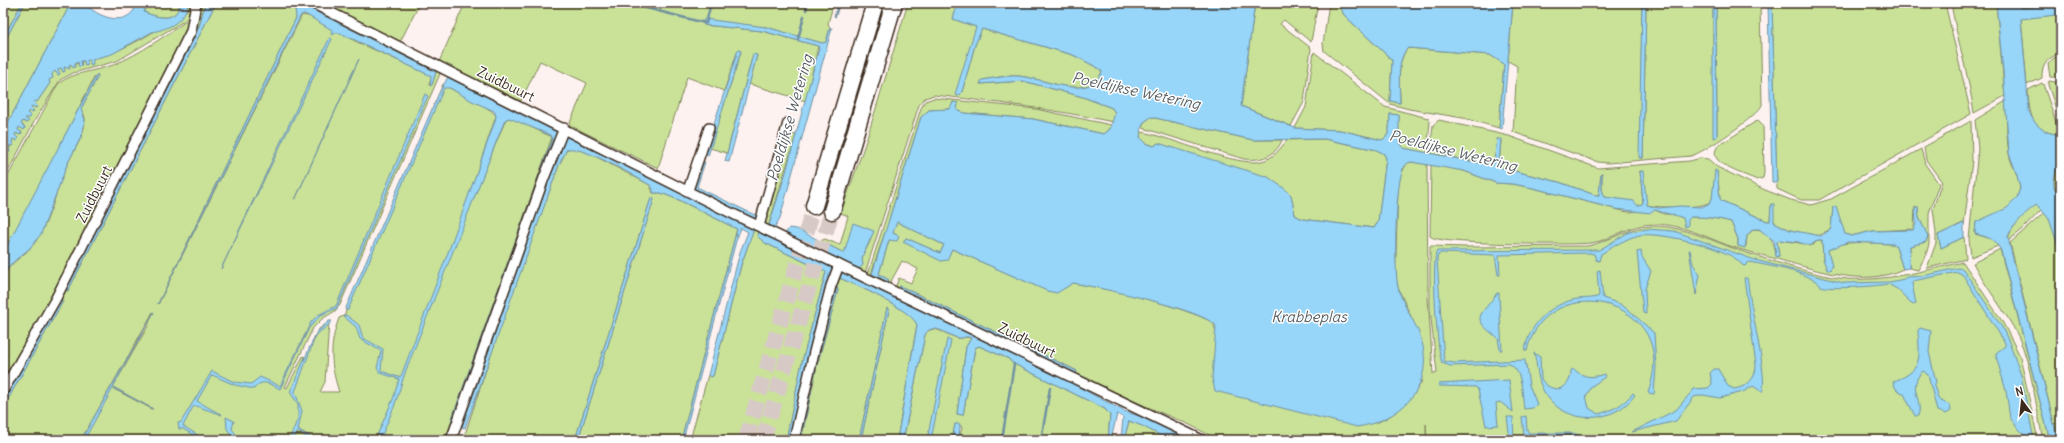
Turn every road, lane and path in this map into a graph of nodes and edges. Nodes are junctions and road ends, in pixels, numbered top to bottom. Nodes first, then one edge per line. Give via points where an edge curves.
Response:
1 (196, 3) edge
2 (312, 3) edge
3 (875, 3) edge
4 (894, 3) edge
5 (788, 123) dead end
6 (564, 128) junction
7 (709, 128) dead end
8 (688, 190) junction
9 (814, 206) tunnel mouth
10 (832, 211) tunnel mouth
11 (760, 226) junction
12 (839, 265) junction
13 (3, 391) edge
14 (450, 440) edge
15 (794, 440) edge
16 (1202, 440) edge

1 - 13 street, Zuidbuurt via 191,31 59,293
2 - 6 street, Zuidbuurt
3 - 9 highway
4 - 10 highway
5 - 11 street
6 - 8 street, Zuidbuurt
6 - 14 street
7 - 8 street
8 - 11 street, Zuidbuurt
11 - 12 street, Zuidbuurt
12 - 15 street via 814,352
12 - 16 street, Zuidbuurt

